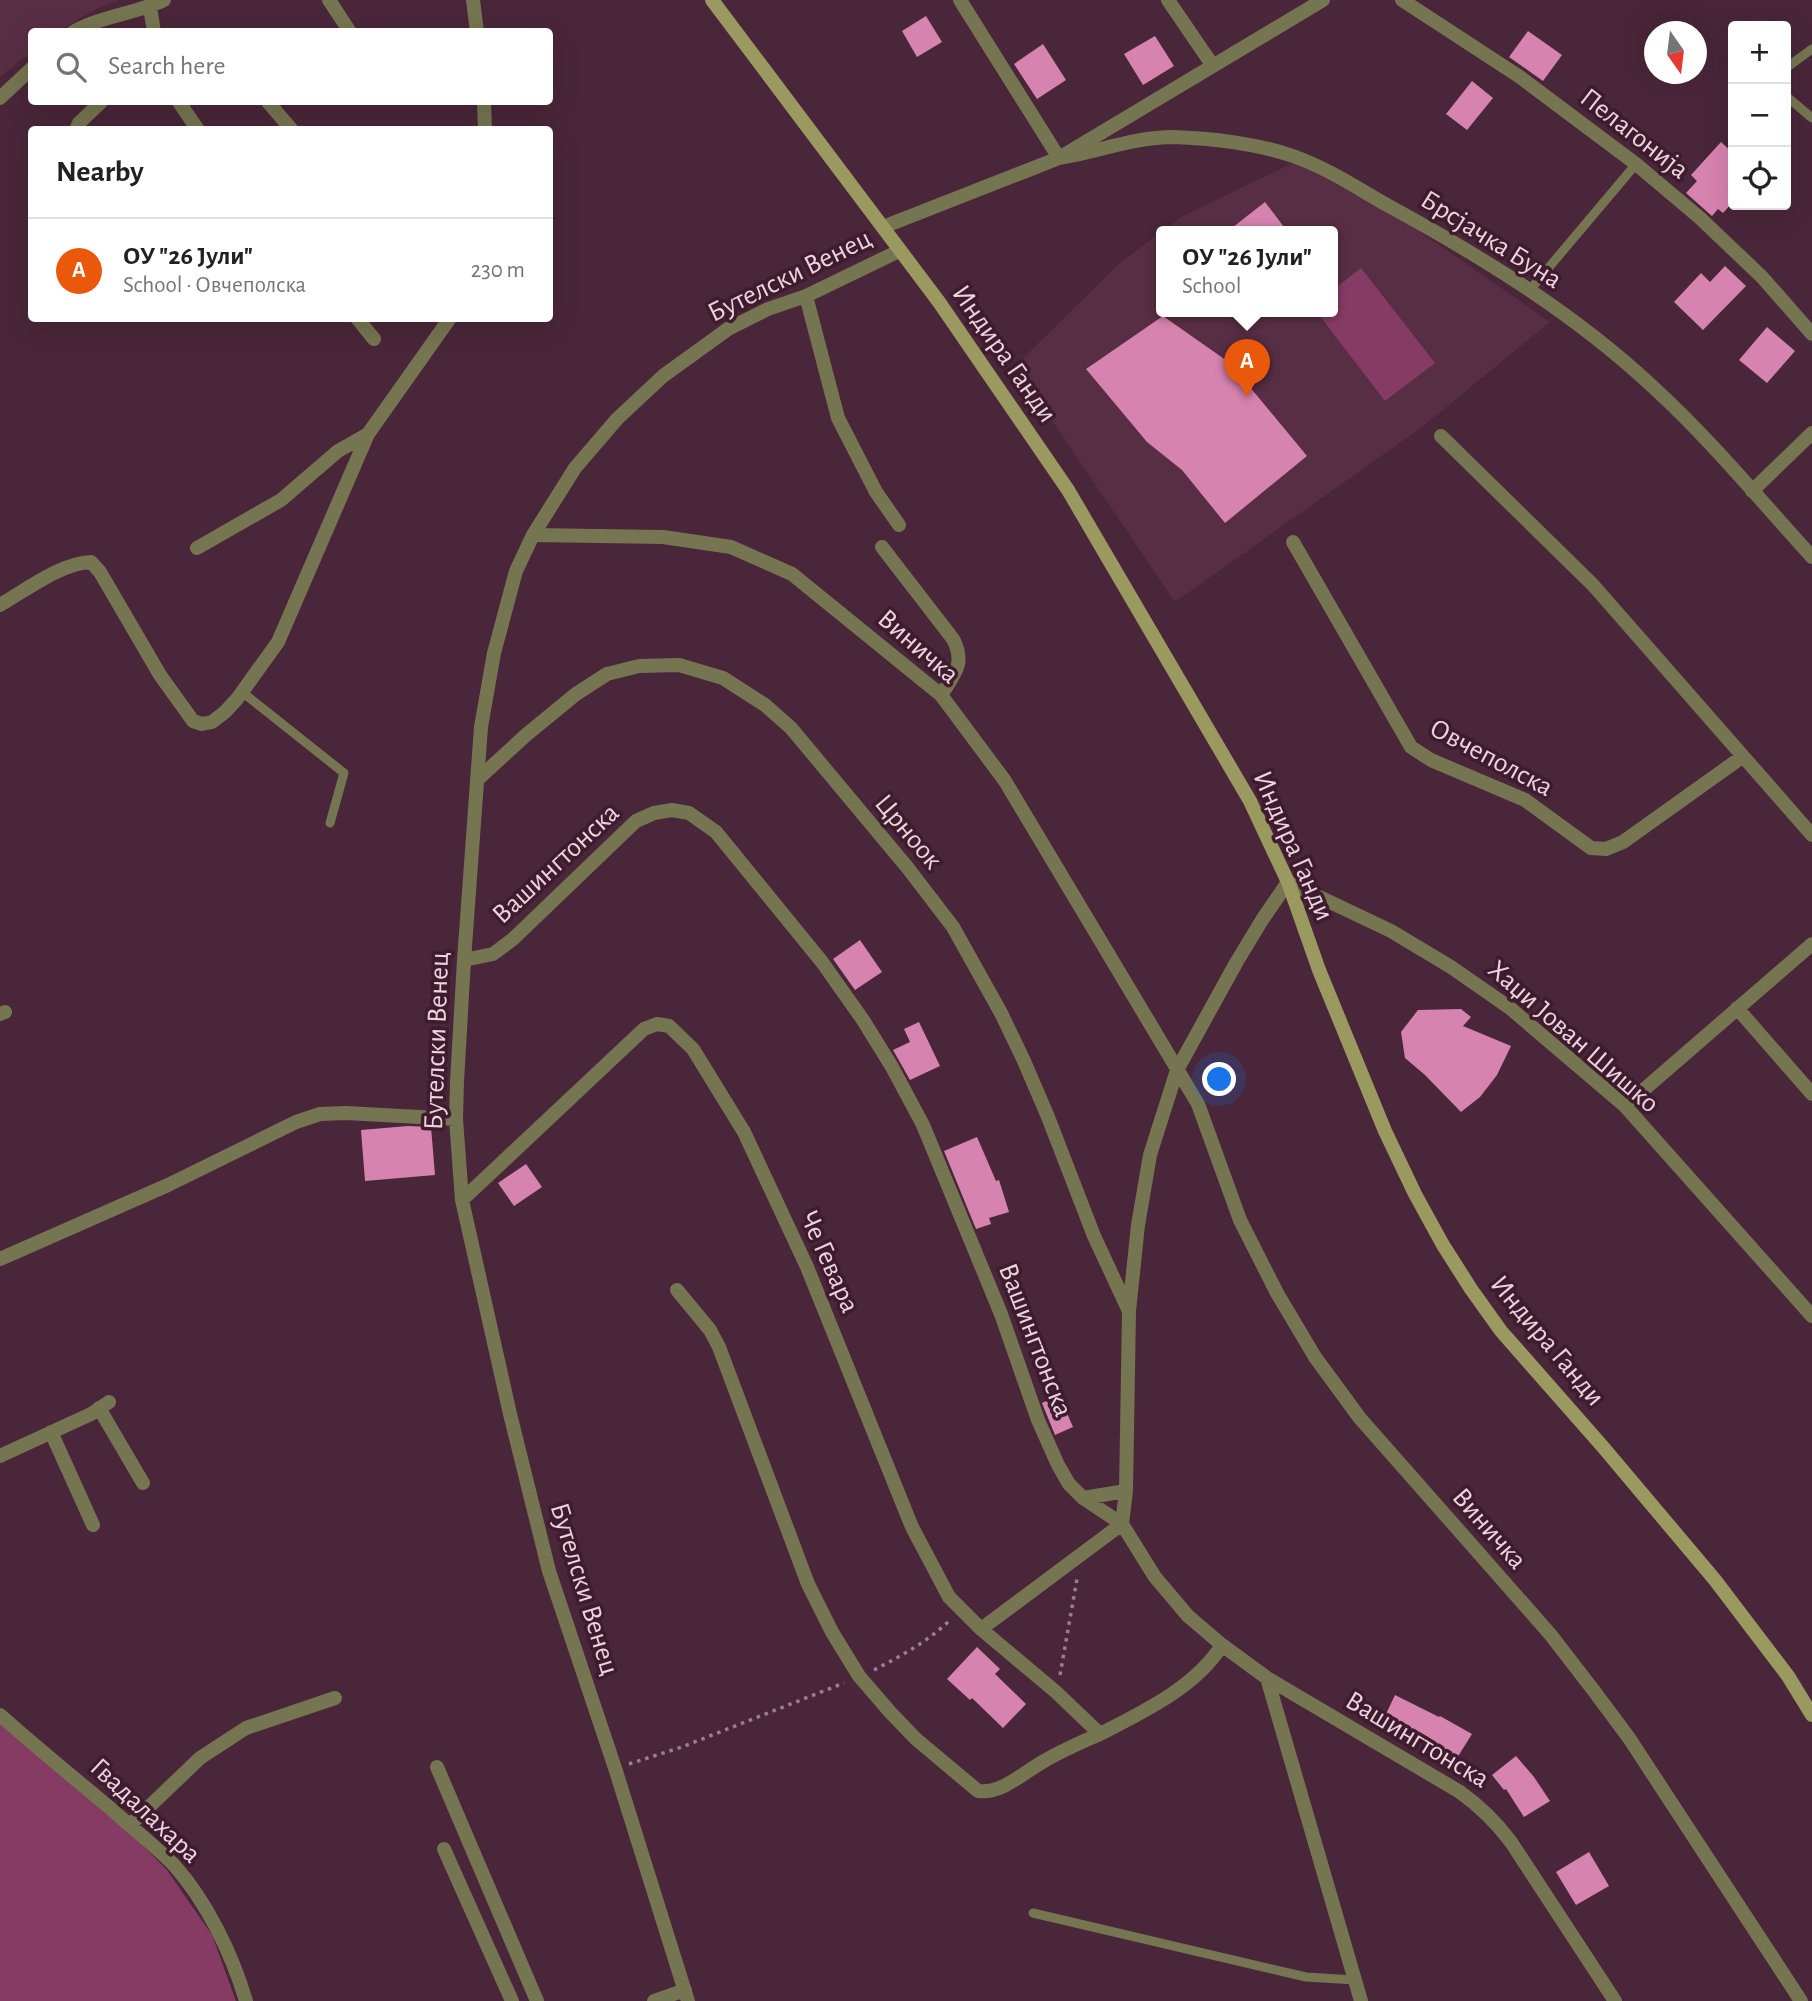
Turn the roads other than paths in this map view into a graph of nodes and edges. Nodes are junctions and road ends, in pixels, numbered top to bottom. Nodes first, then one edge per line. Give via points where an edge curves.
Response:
1 (329, 0) edge
2 (473, 0) edge
3 (712, 0) edge
4 (960, 0) edge
5 (1168, 0) edge
6 (1323, 0) edge
7 (1402, 0) edge
8 (157, 3) edge
9 (80, 28) edge
10 (154, 28) edge
11 (347, 28) edge
12 (476, 28) edge
13 (1812, 49) edge
14 (1791, 64) edge
15 (1213, 66) junction
16 (28, 72) edge
17 (0, 98) edge
18 (1791, 100) edge
19 (98, 105) edge
20 (181, 105) edge
21 (271, 105) edge
22 (484, 105) edge
23 (1812, 118) edge
24 (78, 126) edge
25 (195, 126) edge
26 (289, 126) edge
27 (485, 126) edge
28 (1059, 158) junction
29 (1636, 164) junction
30 (883, 227) junction
31 (899, 251) junction
32 (1529, 291) junction
33 (806, 296) junction
34 (359, 322) edge
35 (447, 322) edge
36 (1812, 334) edge
37 (374, 339) dead end
38 (368, 433) junction
39 (1812, 433) edge
40 (1441, 436) dead end
41 (1752, 491) junction
42 (899, 525) dead end
43 (533, 535) junction
44 (1293, 542) dead end
45 (882, 547) dead end
46 (197, 548) dead end
47 (1812, 557) edge
48 (0, 605) edge
49 (242, 692) junction
50 (941, 695) junction
51 (1742, 757) junction
52 (478, 779) junction
53 (330, 823) dead end
54 (1812, 835) edge
55 (1288, 883) junction
56 (1812, 944) edge
57 (464, 960) junction
58 (1737, 1008) junction
59 (1177, 1070) junction
60 (1812, 1094) edge
61 (1625, 1107) junction
62 (456, 1119) junction
63 (462, 1200) junction
64 (0, 1259) edge
65 (677, 1290) dead end
66 (1129, 1311) junction
67 (1812, 1316) edge
68 (51, 1432) junction
69 (0, 1456) edge
70 (144, 1483) dead end
71 (1126, 1491) junction
72 (1083, 1498) junction
73 (1122, 1524) junction
74 (93, 1525) dead end
75 (981, 1629) junction
76 (1223, 1645) junction
77 (1266, 1678) junction
78 (335, 1698) dead end
79 (0, 1715) edge
80 (1812, 1715) edge
81 (1100, 1734) junction
82 (437, 1768) dead end
83 (130, 1825) junction
84 (444, 1849) dead end
85 (1033, 1913) dead end
86 (1355, 1980) junction
87 (687, 1995) edge
88 (246, 2001) edge
89 (512, 2001) edge
90 (537, 2001) edge
91 (654, 2001) edge
92 (1361, 2001) edge
93 (1615, 2001) edge
94 (1801, 2001) edge

1 - 11 street
2 - 12 street
3 - 30 street, Индира Ганди
4 - 28 street
5 - 15 street
6 - 15 street, Бутелски Венец
7 - 29 street, Пелагонија via 1520,77
8 - 9 street
8 - 10 street
13 - 14 lane
15 - 28 street, Бутелски Венец
16 - 17 street
18 - 23 lane
19 - 24 street
20 - 25 street
21 - 26 street
22 - 27 street
28 - 30 street, Бутелски Венец
28 - 32 street, Брсјачка Буна via 1172,137 1271,150 1324,170 1446,236
29 - 32 lane
29 - 36 street, Пелагонија via 1762,277
30 - 31 street, Индира Ганди
31 - 33 street, Бутелски Венец
31 - 55 street, Индира Ганди via 1068,489 1250,801
32 - 41 street, Брсјачка Буна via 1651,385
33 - 42 street via 838,418 876,492
33 - 43 street, Бутелски Венец via 728,328 663,376 617,419 575,468
34 - 37 street
35 - 38 street
38 - 46 street via 338,451 281,499
38 - 49 street via 278,642
39 - 41 street
40 - 51 street via 1592,585
41 - 47 street, Брсјачка Буна
43 - 50 street, Виничка via 663,537 731,547 792,574
43 - 52 street, Бутелски Венец via 516,571 494,653 481,727
44 - 51 street, Овчеполска via 1411,747 1525,800 1591,848 1606,849 1623,842
45 - 50 street via 959,651 959,666
48 - 49 street via 58,572 91,562 193,721 212,722
49 - 53 lane via 344,773
50 - 59 street, Виничка via 1005,781
51 - 54 street
52 - 57 street, Бутелски Венец
52 - 66 street, Црноок via 576,694 607,674 679,665 723,678 765,705 790,728 953,928 1024,1060
55 - 59 street via 1236,963
55 - 61 street, Хаџи Јован Шишко via 1391,931 1451,967 1510,1008
55 - 80 street, Индира Ганди via 1385,1131 1443,1245 1501,1331 1715,1580
56 - 58 street
57 - 62 street, Бутелски Венец
57 - 72 street, Вашингтонска via 494,954 513,939 636,821 672,810 689,813 716,832 822,962 892,1067 923,1125 1038,1420 1058,1465
58 - 60 street
58 - 61 street
59 - 66 street via 1150,1155
59 - 94 street, Виничка via 1198,1104 1240,1220 1315,1357 1359,1417 1550,1634 1594,1691
61 - 67 street, Хаџи Јован Шишко
62 - 63 street, Бутелски Венец
62 - 64 street via 320,1114
63 - 75 street, Че Гевара via 644,1029 669,1026 693,1049 744,1132 807,1267 912,1527 949,1597
63 - 87 street, Бутелски Венец via 549,1571
65 - 81 street via 719,1347 808,1584 832,1632 859,1676 916,1740 978,1791 986,1792
66 - 71 street
68 - 69 street
68 - 70 street via 104,1405
68 - 74 street
71 - 72 street
71 - 73 street
72 - 73 street, Вашингтонска
73 - 75 street
73 - 76 street, Вашингтонска via 1155,1577 1188,1616
75 - 81 street, Че Гевара
76 - 77 street, Вашингтонска
76 - 81 street via 1181,1686
77 - 86 street
77 - 93 street, Вашингтонска via 1481,1807 1511,1842
78 - 83 street via 246,1728 200,1758
79 - 83 street, Гвадалахара
82 - 90 street
83 - 88 street, Гвадалахара via 189,1885 231,1958
84 - 89 street
85 - 86 lane via 1306,1977
86 - 92 street
87 - 91 street

